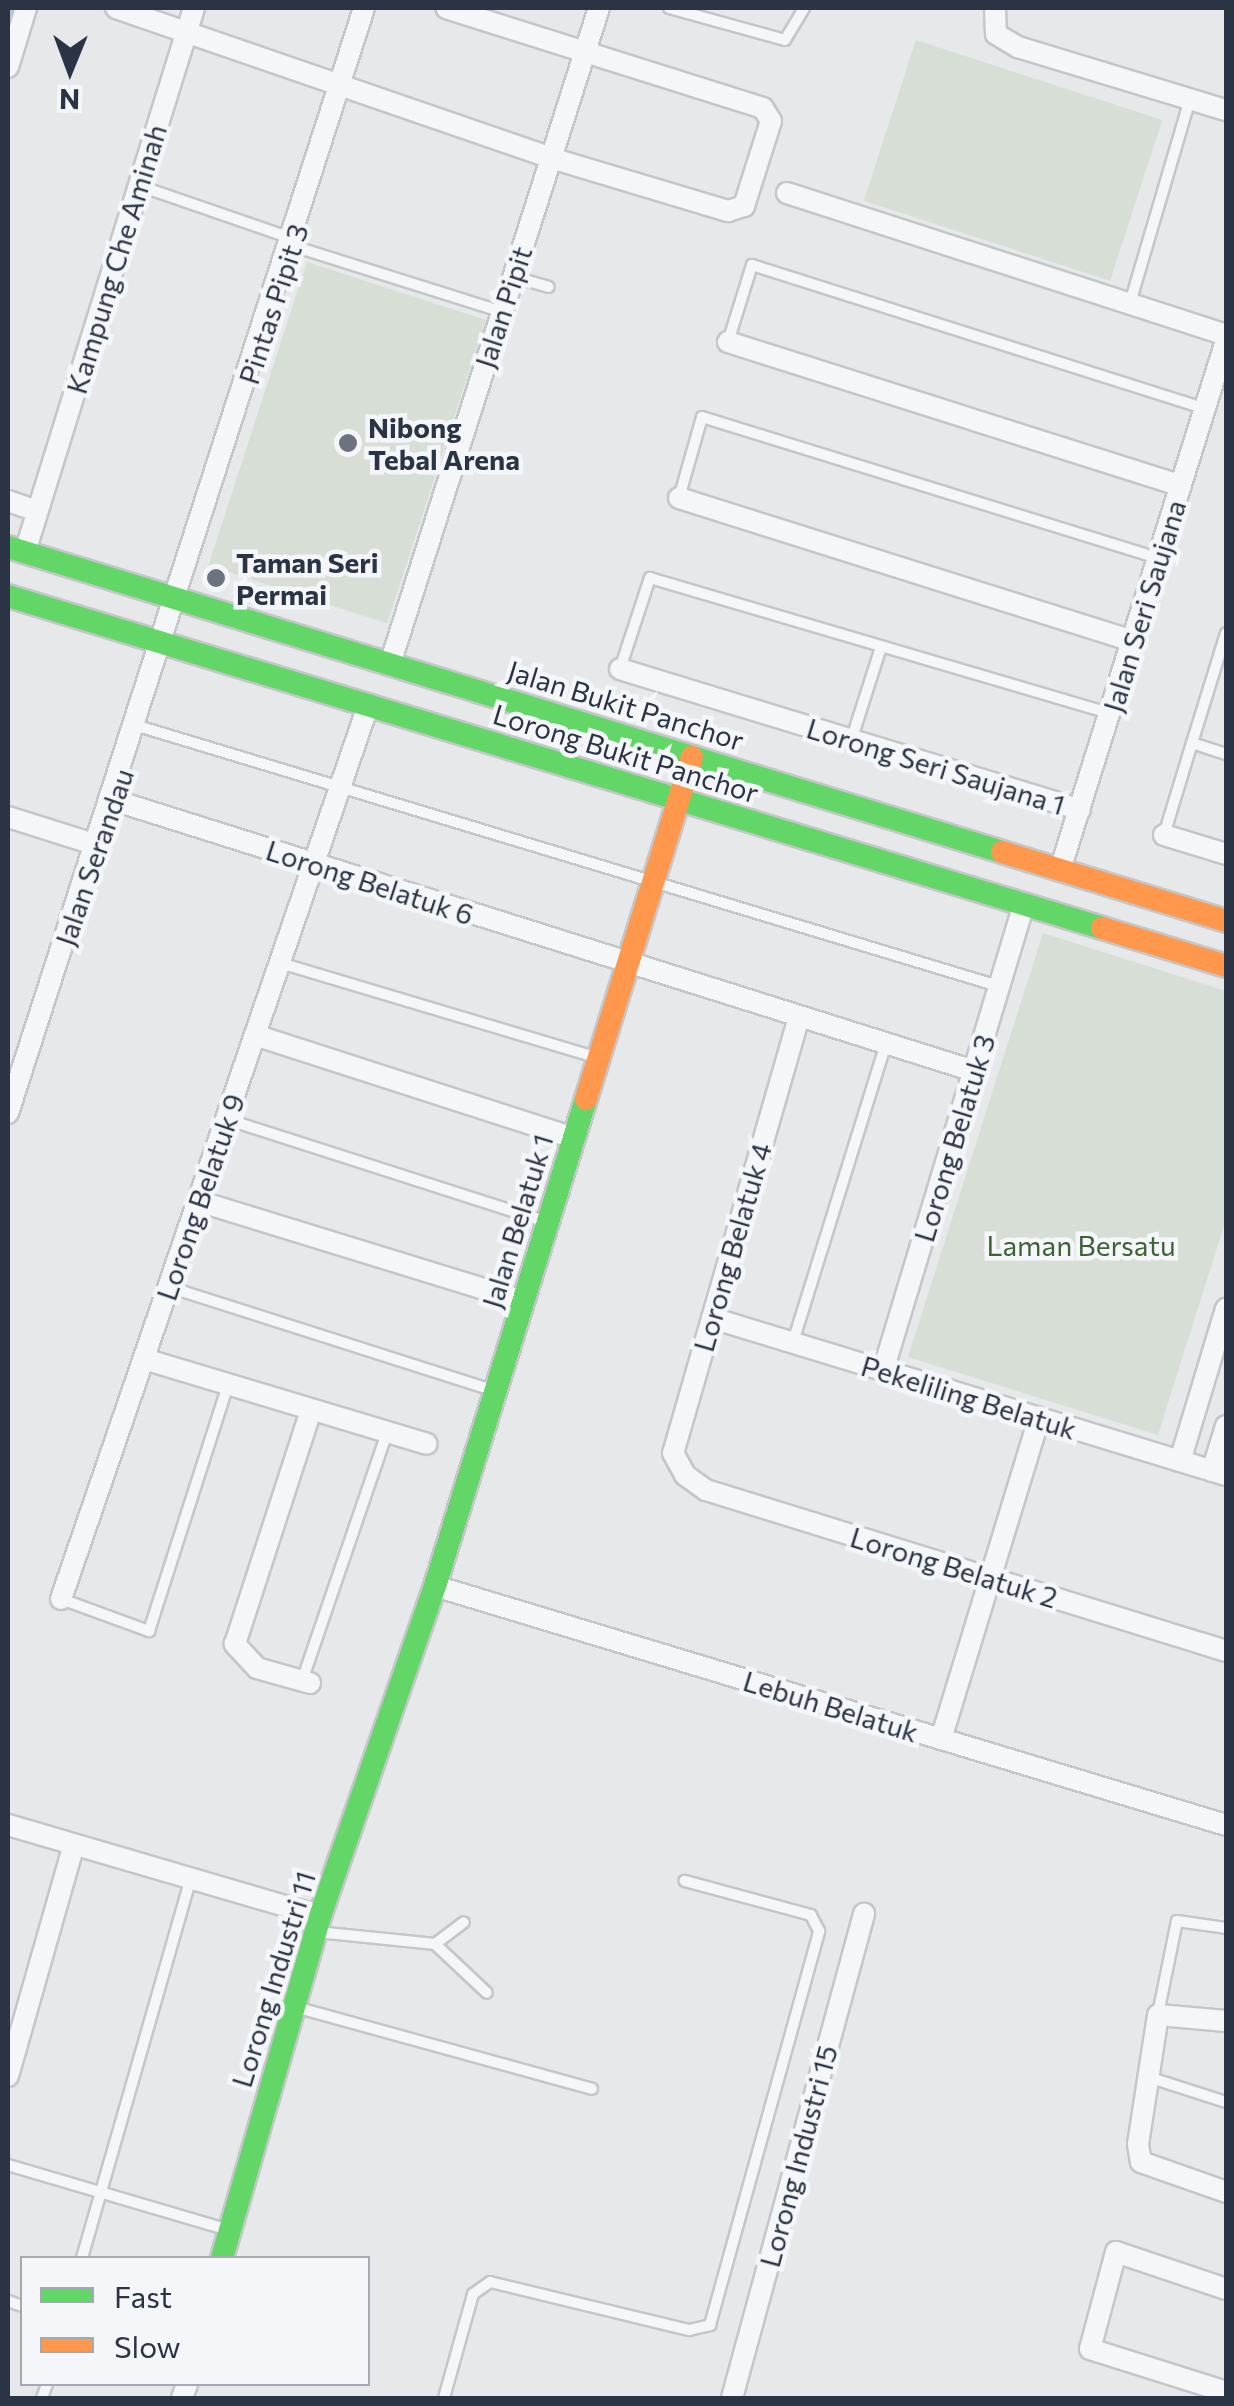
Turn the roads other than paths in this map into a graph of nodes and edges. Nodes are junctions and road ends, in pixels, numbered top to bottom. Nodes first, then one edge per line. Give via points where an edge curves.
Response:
1 (26, 8) edge
2 (116, 8) edge
3 (194, 8) edge
4 (364, 8) edge
5 (446, 8) edge
6 (599, 8) edge
7 (668, 8) edge
8 (804, 8) edge
9 (995, 8) edge
10 (187, 31) junction
11 (585, 52) junction
12 (8, 67) edge
13 (337, 87) junction
14 (1190, 99) junction
15 (1226, 110) edge
16 (551, 158) junction
17 (139, 186) junction
18 (787, 193) dead end
19 (294, 242) junction
20 (513, 276) junction
21 (549, 287) dead end
22 (1130, 304) junction
23 (502, 312) junction
24 (1226, 338) edge
25 (728, 342) joint
26 (1206, 408) junction
27 (1181, 486) junction
28 (679, 498) joint
29 (8, 501) edge
30 (37, 511) junction
31 (16, 549) edge
32 (1159, 558) junction
33 (8, 596) edge
34 (179, 600) junction
35 (1226, 633) edge
36 (1133, 641) junction
37 (165, 644) junction
38 (881, 647) junction
39 (390, 664) junction
40 (620, 669) joint
41 (368, 706) junction
42 (1111, 713) junction
43 (138, 726) junction
44 (852, 741) junction
45 (1192, 744) junction
46 (1226, 754) edge
47 (692, 757) junction
48 (341, 787) junction
49 (113, 800) junction
50 (678, 800) junction
51 (1080, 810) junction
52 (8, 817) edge
53 (1164, 836) joint
54 (98, 845) junction
55 (1226, 854) edge
56 (314, 864) junction
57 (1060, 870) junction
58 (653, 882) junction
59 (1024, 904) junction
60 (1225, 917) edge
61 (280, 963) junction
62 (628, 964) junction
63 (1226, 966) edge
64 (1000, 986) junction
65 (799, 1017) junction
66 (255, 1035) junction
67 (886, 1044) junction
68 (598, 1058) junction
69 (974, 1071) junction
70 (8, 1114) edge
71 (226, 1120) junction
72 (574, 1138) junction
73 (198, 1201) junction
74 (548, 1222) junction
75 (169, 1287) junction
76 (523, 1301) junction
77 (1226, 1310) edge
78 (712, 1318) junction
79 (792, 1342) junction
80 (144, 1360) junction
81 (883, 1371) junction
82 (228, 1384) junction
83 (496, 1391) junction
84 (312, 1410) junction
85 (1039, 1418) junction
86 (1226, 1426) edge
87 (387, 1432) junction
88 (427, 1444) dead end
89 (1180, 1461) junction
90 (1219, 1473) edge
91 (685, 1476) joint
92 (990, 1578) junction
93 (435, 1586) junction
94 (61, 1599) joint
95 (1226, 1651) edge
96 (306, 1682) joint
97 (393, 1711) joint
98 (941, 1739) junction
99 (1226, 1824) edge
100 (8, 1825) edge
101 (74, 1844) junction
102 (191, 1878) junction
103 (685, 1882) dead end
104 (864, 1914) dead end
105 (464, 1922) dead end
106 (318, 1924) junction
107 (1226, 1928) edge
108 (435, 1944) junction
109 (487, 1993) dead end
110 (294, 2007) junction
111 (1158, 2016) junction
112 (1226, 2021) edge
113 (8, 2076) edge
114 (1144, 2076) junction
115 (592, 2089) dead end
116 (1226, 2102) edge
117 (8, 2165) edge
118 (1226, 2192) edge
119 (101, 2193) junction
120 (230, 2230) junction
121 (83, 2256) edge
122 (223, 2256) edge
123 (1226, 2289) edge
124 (1226, 2392) edge
125 (444, 2398) edge
126 (732, 2398) edge

1 - 12 street
2 - 10 street
3 - 10 street, Kampung Che Aminah
4 - 13 street, Pintas Pipit 3
5 - 11 street
6 - 11 street, Jalan Pipit
7 - 8 lane via 785,40
9 - 14 street via 996,34 1018,47
10 - 13 street
10 - 17 street, Kampung Che Aminah
11 - 16 street, Jalan Pipit
11 - 16 street via 762,108 771,121 744,206 728,211
13 - 16 street
13 - 19 street, Pintas Pipit 3
14 - 15 street
14 - 22 lane
16 - 20 street, Jalan Pipit
17 - 19 lane
17 - 30 street, Kampung Che Aminah
18 - 22 street
19 - 23 lane
19 - 34 street, Pintas Pipit 3
20 - 21 lane
20 - 23 street, Jalan Pipit
22 - 24 street
23 - 39 street, Jalan Pipit
24 - 26 street, Jalan Seri Saujana
25 - 26 lane via 752,265
25 - 27 street
26 - 27 street, Jalan Seri Saujana
27 - 32 street, Jalan Seri Saujana
28 - 32 lane via 702,417
28 - 36 street
29 - 30 street
30 - 31 street, Kampung Che Aminah
31 - 34 street, Jalan Bukit Panchor
32 - 36 street, Jalan Seri Saujana
33 - 37 street, Lorong Bukit Panchor
34 - 37 street, Jalan Serandau
34 - 39 street, Jalan Bukit Panchor
35 - 45 lane
36 - 42 street, Jalan Seri Saujana
37 - 41 street, Lorong Bukit Panchor
37 - 43 street, Jalan Serandau
38 - 40 lane via 650,578
38 - 42 lane
38 - 44 lane
39 - 47 street, Jalan Bukit Panchor
40 - 44 street, Lorong Seri Saujana 1
41 - 48 street, Lorong Belatuk 9
41 - 50 street, Lorong Bukit Panchor
42 - 51 street, Jalan Seri Saujana
43 - 48 lane
43 - 49 street, Jalan Serandau
44 - 51 street, Lorong Seri Saujana 1
45 - 46 lane
45 - 53 lane
47 - 50 street, Jalan Belatuk 1
47 - 57 street, Jalan Bukit Panchor
48 - 56 street, Lorong Belatuk 9
48 - 58 lane
49 - 54 street, Jalan Serandau
49 - 56 street, Lorong Belatuk 6
50 - 58 street, Jalan Belatuk 1
50 - 59 street, Lorong Bukit Panchor
51 - 57 street, Jalan Seri Saujana
52 - 54 street
53 - 55 street
54 - 70 street, Jalan Serandau
56 - 61 street, Lorong Belatuk 9
56 - 62 street, Lorong Belatuk 6
57 - 60 street, Jalan Bukit Panchor
58 - 62 street, Jalan Belatuk 1
58 - 64 lane
59 - 63 street, Lorong Bukit Panchor
59 - 64 street, Lorong Belatuk 3
61 - 66 street, Lorong Belatuk 9
61 - 68 lane
62 - 65 street, Lorong Belatuk 6
62 - 68 street, Jalan Belatuk 1
64 - 69 street, Lorong Belatuk 3
65 - 67 street, Lorong Belatuk 6
65 - 78 street, Lorong Belatuk 4
66 - 71 street, Lorong Belatuk 9
66 - 72 street
67 - 69 street, Lorong Belatuk 6
67 - 79 lane
68 - 72 street, Jalan Belatuk 1
69 - 81 street, Lorong Belatuk 3
71 - 73 street, Lorong Belatuk 9
71 - 74 lane
72 - 74 street, Jalan Belatuk 1
73 - 75 street, Lorong Belatuk 9
73 - 76 street
74 - 76 street, Jalan Belatuk 1
75 - 80 street, Lorong Belatuk 9
75 - 83 lane
76 - 83 street, Jalan Belatuk 1
77 - 89 street
78 - 79 street, Pekeliling Belatuk
78 - 91 street, Lorong Belatuk 4 via 673,1453
79 - 81 street, Pekeliling Belatuk
80 - 82 street
80 - 94 street, Lorong Belatuk 9
81 - 85 street, Pekeliling Belatuk
82 - 84 street
82 - 94 lane, Lorong Belatuk 9 via 149,1632
83 - 93 street, Jalan Belatuk 1
84 - 87 street
84 - 96 street via 235,1644 257,1668
85 - 89 street, Pekeliling Belatuk
85 - 92 street
86 - 90 street
87 - 88 street
87 - 96 lane
89 - 90 street, Pekeliling Belatuk
91 - 92 street, Lorong Belatuk 2 via 706,1490
92 - 95 street, Lorong Belatuk 2
92 - 98 street
93 - 97 street, Jalan Belatuk 1
93 - 98 street, Lebuh Belatuk
97 - 106 street, Lorong Industri 11
98 - 99 street, Lebuh Belatuk
100 - 101 street
101 - 102 street
101 - 113 street
102 - 106 street
102 - 119 lane
103 - 125 lane via 810,1915 820,1931 710,2325 689,2330 490,2282 473,2294
104 - 126 street, Lorong Industri 15
105 - 108 lane
106 - 108 lane
106 - 110 street, Lorong Industri 11
107 - 111 lane via 1176,1921
108 - 109 lane
110 - 115 lane
110 - 120 street, Lorong Industri 11
111 - 112 street
111 - 114 street
114 - 116 lane
114 - 118 street via 1141,2162
117 - 119 lane
119 - 120 lane
119 - 121 lane
120 - 122 street, Lorong Industri 11
123 - 124 street via 1116,2252 1090,2349

